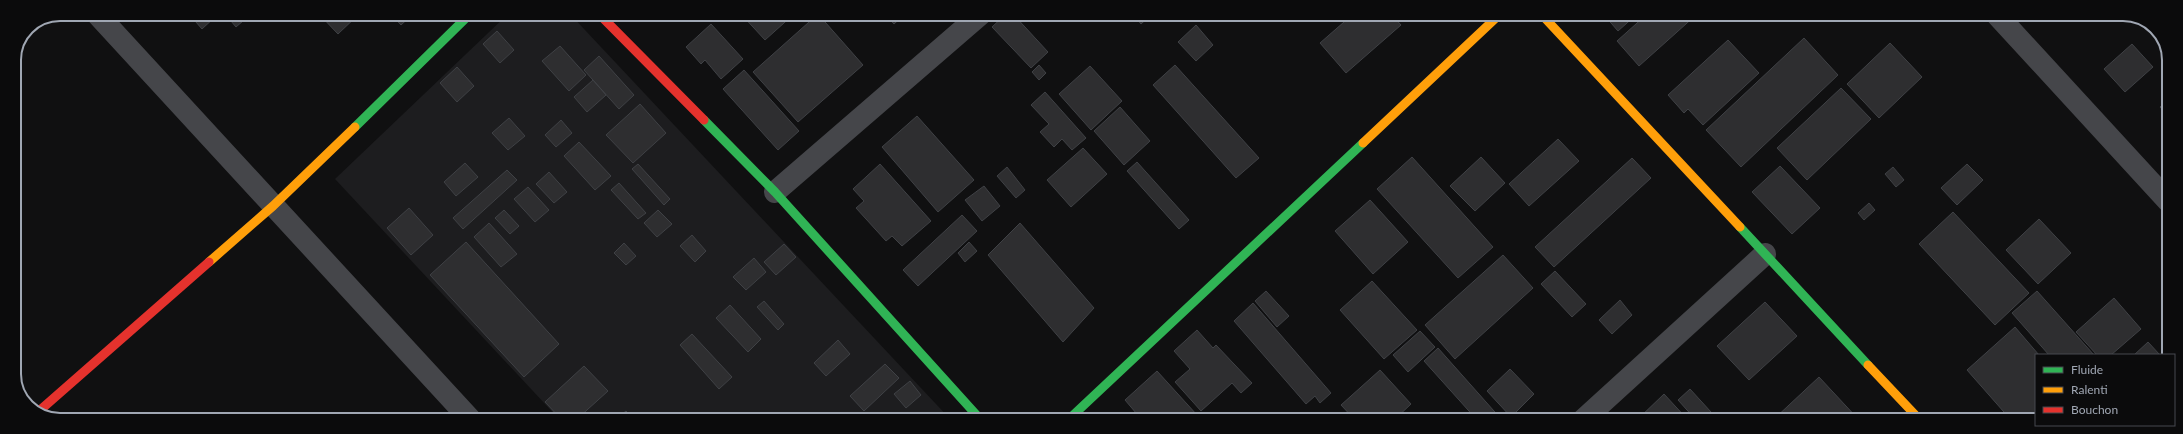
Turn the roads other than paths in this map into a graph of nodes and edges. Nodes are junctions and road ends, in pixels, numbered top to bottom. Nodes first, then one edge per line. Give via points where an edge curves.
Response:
1 (103, 21) edge
2 (463, 21) edge
3 (606, 21) edge
4 (973, 21) edge
5 (1493, 21) edge
6 (1548, 21) edge
7 (2003, 21) edge
8 (775, 192) junction
9 (2162, 194) edge
10 (273, 206) junction
11 (1765, 254) junction
12 (42, 408) edge
13 (464, 413) edge
14 (975, 413) edge
15 (1075, 413) edge
16 (1590, 413) edge
17 (1913, 413) edge

1 - 10 street
2 - 10 street
3 - 8 street
4 - 8 street
5 - 15 street
6 - 11 street
7 - 9 street
8 - 14 street
10 - 12 street
10 - 13 street
11 - 16 street
11 - 17 street

